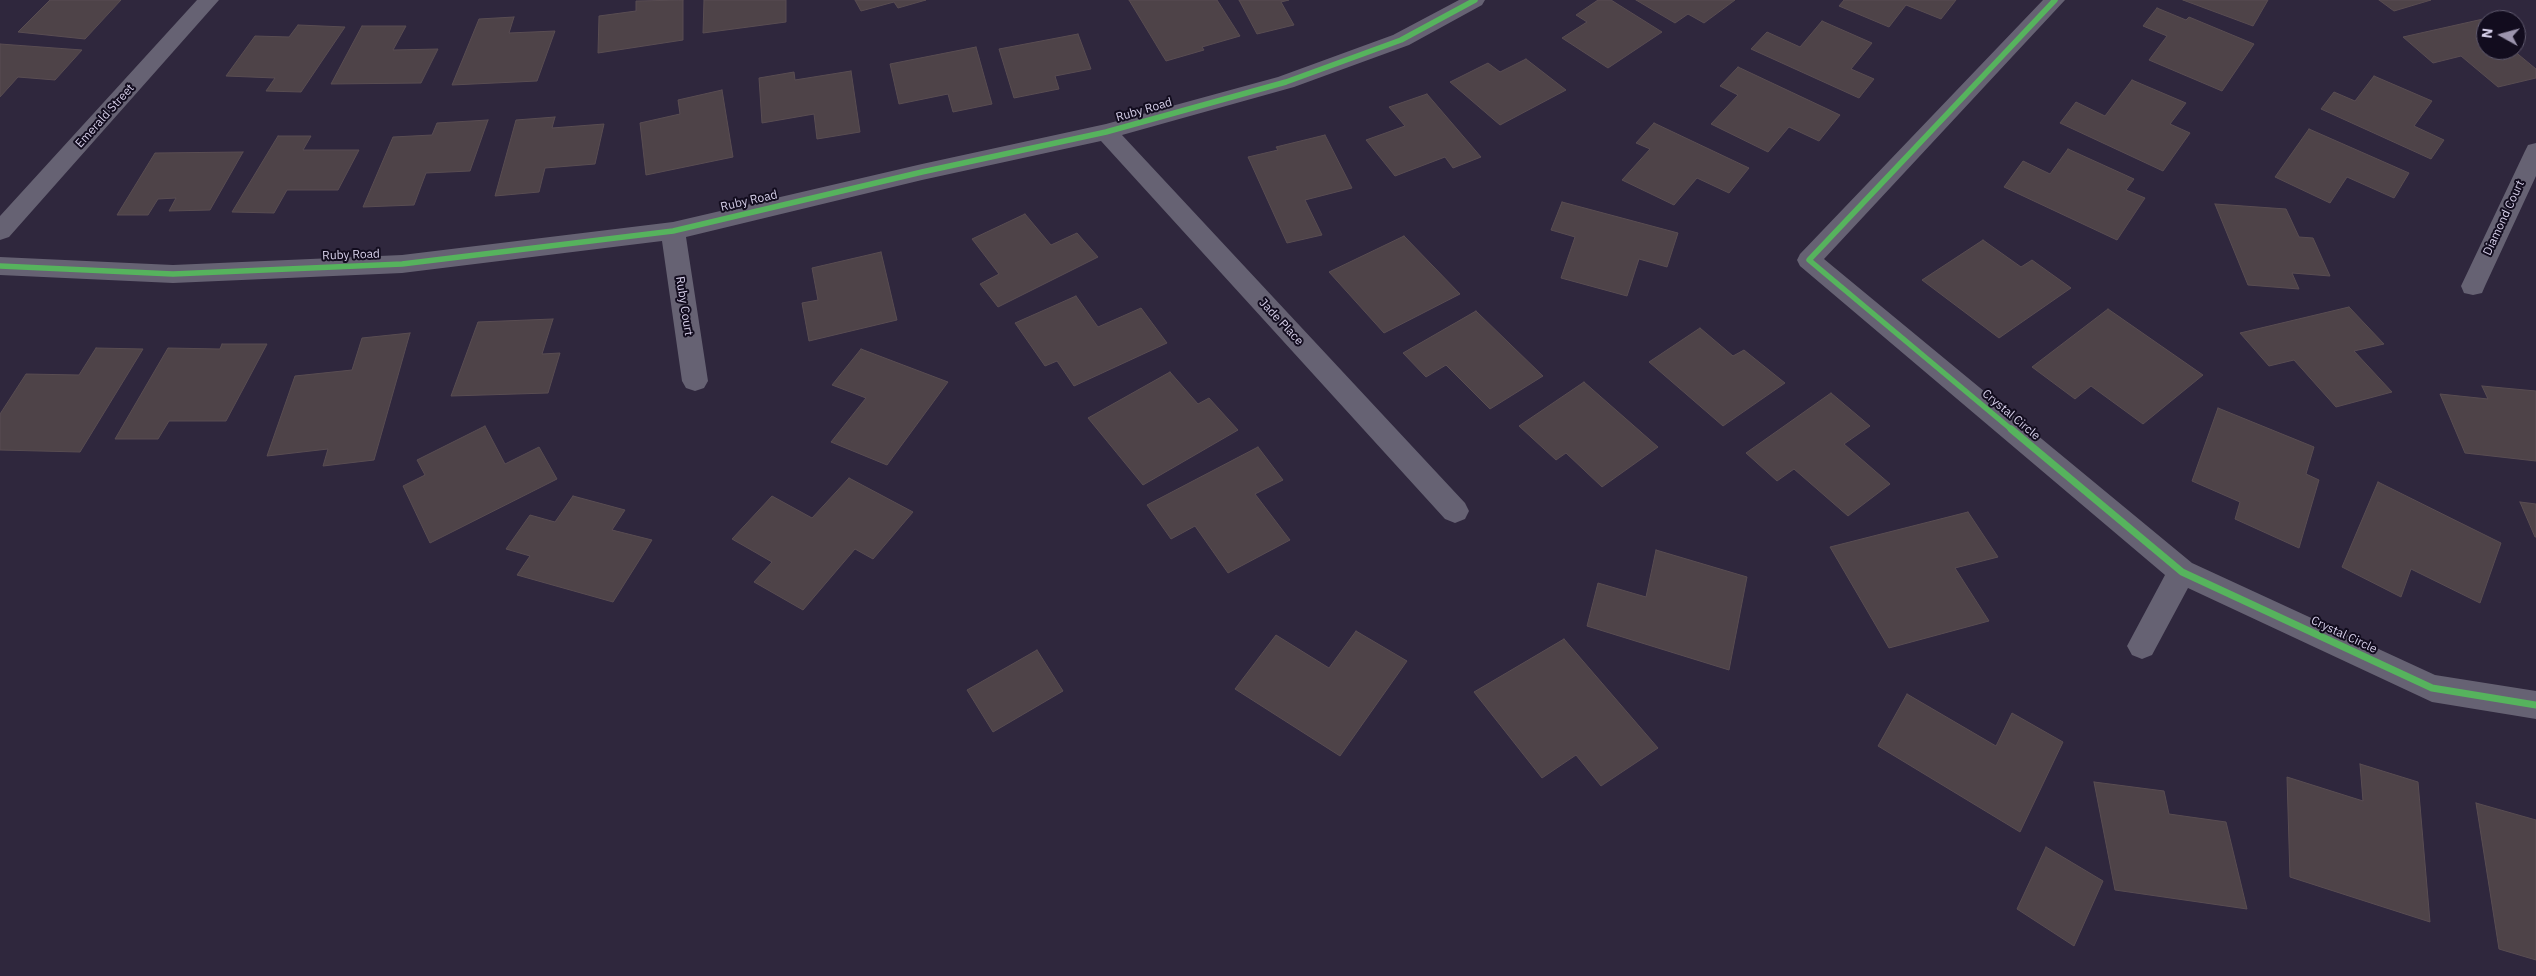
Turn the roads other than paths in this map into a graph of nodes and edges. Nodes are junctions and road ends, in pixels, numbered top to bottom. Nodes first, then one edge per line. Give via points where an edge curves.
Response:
1 (209, 0) edge
2 (1475, 0) edge
3 (2055, 0) edge
4 (1106, 132) junction
5 (2536, 151) edge
6 (0, 231) edge
7 (673, 231) junction
8 (0, 266) edge
9 (2473, 286) dead end
10 (695, 380) dead end
11 (1455, 511) dead end
12 (2182, 572) junction
13 (2142, 646) dead end
14 (2536, 705) edge

1 - 6 street, Emerald Street
2 - 4 street, Ruby Road via 1401,40 1286,82
3 - 12 street, Crystal Circle via 1809,260
4 - 7 street, Ruby Road
4 - 11 street, Jade Place
5 - 9 street, Diamond Court
7 - 8 street, Ruby Road via 402,264 173,274
7 - 10 street, Ruby Court
12 - 13 street
12 - 14 street, Crystal Circle via 2432,688

